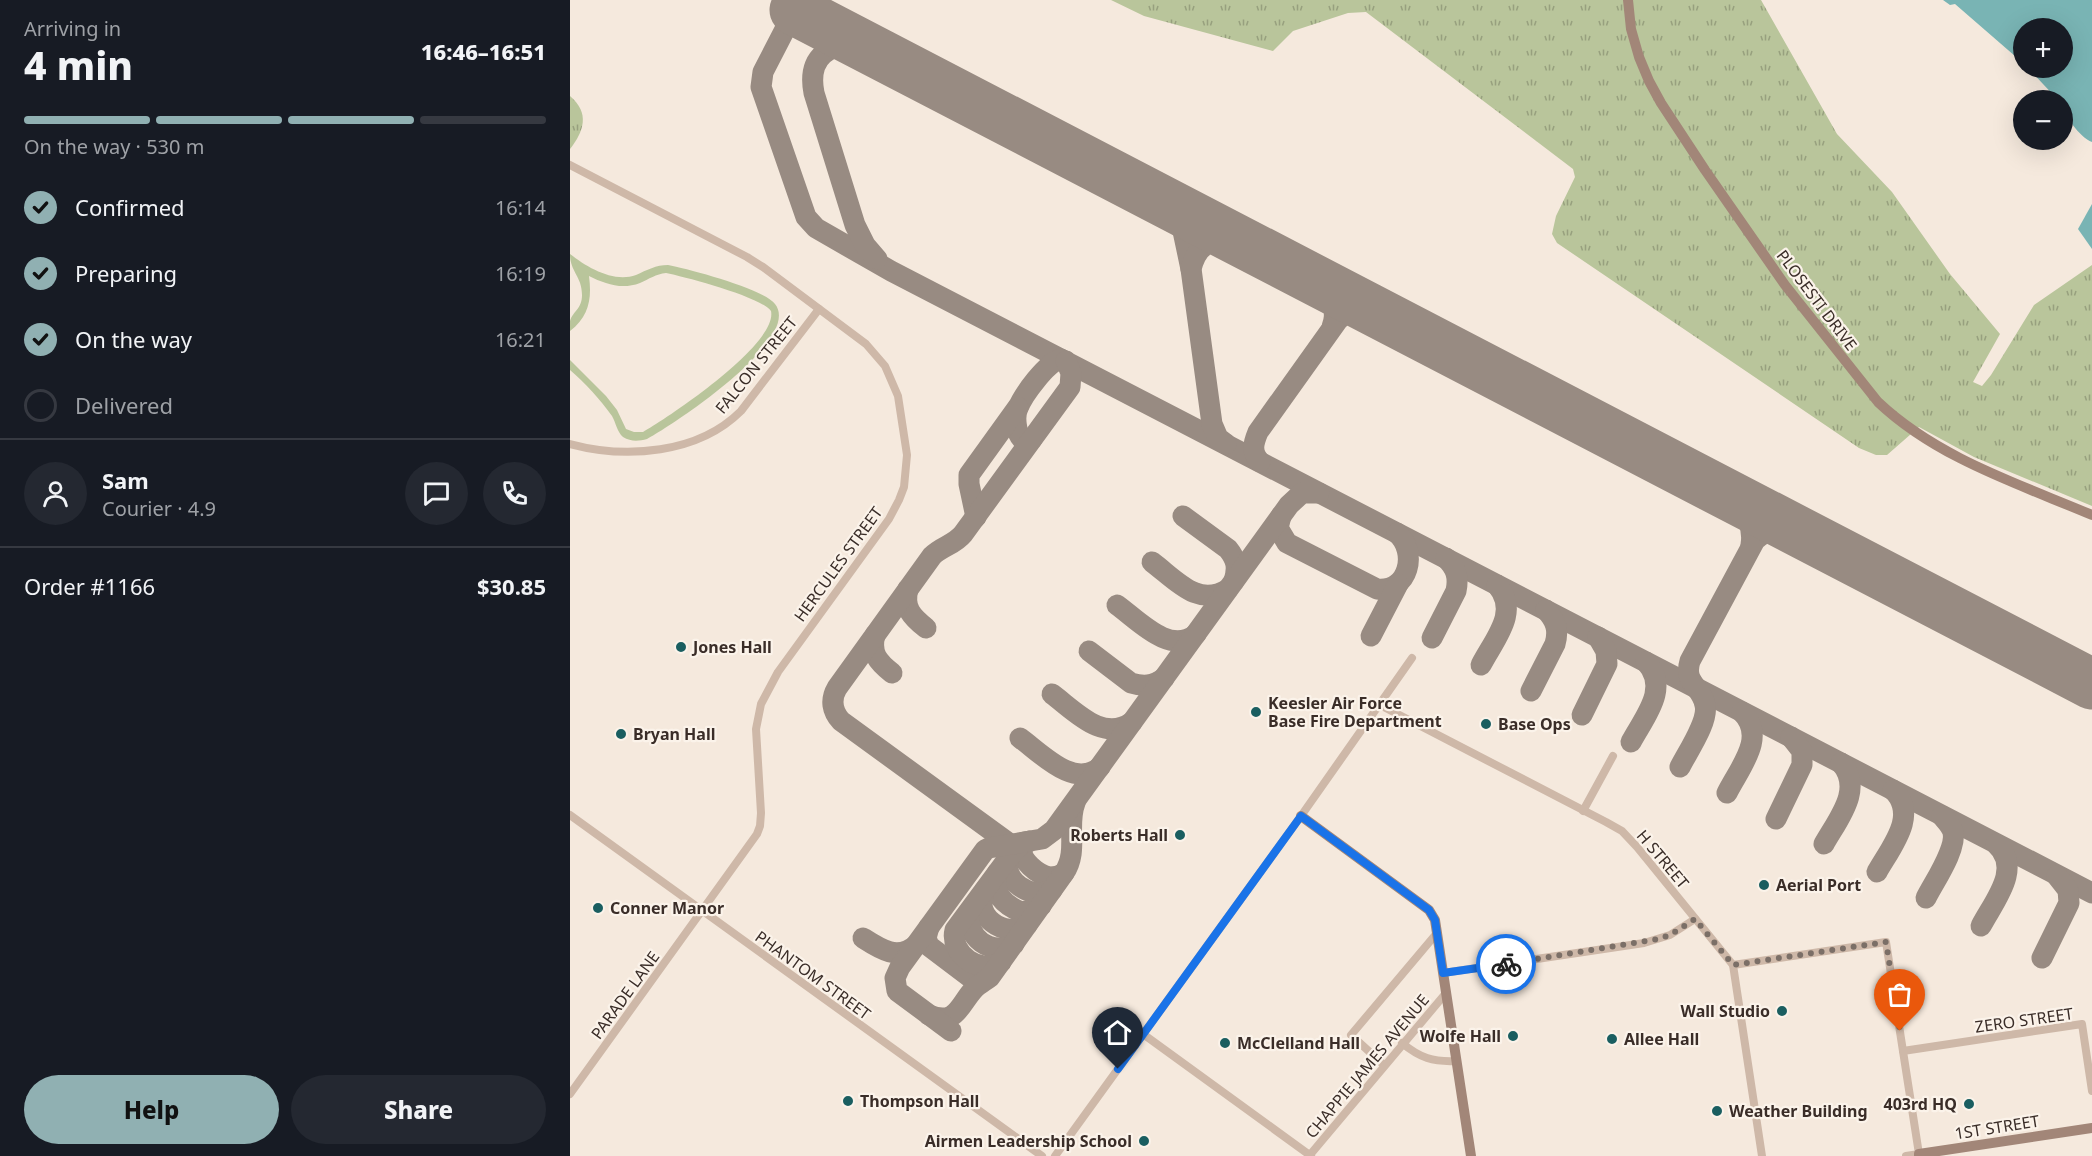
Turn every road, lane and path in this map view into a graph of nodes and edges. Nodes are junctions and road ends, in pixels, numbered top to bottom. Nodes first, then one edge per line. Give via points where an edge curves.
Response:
1 (1628, 0) edge
2 (570, 165) edge
3 (819, 309) junction
4 (570, 444) edge
5 (2092, 515) edge
6 (1412, 658) dead end
7 (1380, 705) junction
8 (1613, 756) dead end
9 (1583, 811) junction
10 (570, 815) edge
11 (1301, 816) junction
12 (702, 912) junction
13 (1695, 919) junction
14 (1437, 933) junction
15 (1733, 965) junction
16 (1443, 973) junction
17 (1446, 993) junction
18 (1143, 1034) junction
19 (1402, 1043) junction
20 (1903, 1051) junction
21 (1456, 1061) junction
22 (1384, 1065) junction
23 (2092, 1091) edge
24 (570, 1094) edge
25 (2092, 1128) edge
26 (1919, 1155) edge
27 (1042, 1156) edge
28 (1055, 1156) edge
29 (1310, 1156) edge
30 (1470, 1156) edge
31 (1762, 1156) edge
32 (1906, 1156) edge

1 - 5 street, PLOSESTI DRIVE via 1639,57 1661,103 1785,285 1878,402 1895,419 1966,461
2 - 3 street, HERCULES STREET via 747,257
3 - 4 street, FALCON STREET via 741,411 707,436 633,451 603,451
3 - 12 street, HERCULES STREET via 866,344 892,380 906,455 904,487 889,519 765,693 756,729 760,826
6 - 7 street
7 - 9 street, H STREET
7 - 11 street
8 - 9 street
9 - 13 street, H STREET via 1622,831
10 - 12 street, PHANTOM STREET
11 - 14 street via 1429,910
11 - 18 street
12 - 24 street, PARADE LANE
12 - 27 street, PHANTOM STREET
13 - 15 street, H STREET
13 - 16 street via 1670,935 1644,943
14 - 16 street
14 - 22 street via 1351,1035
15 - 20 street via 1886,942
15 - 31 street
16 - 17 street
17 - 19 street, CHAPPIE JAMES AVENUE
17 - 21 street
18 - 28 street
18 - 29 street
19 - 21 street via 1423,1058
19 - 22 street, CHAPPIE JAMES AVENUE
20 - 23 street, ZERO STREET via 2082,1024
20 - 26 street
21 - 30 street
22 - 29 street, CHAPPIE JAMES AVENUE
25 - 26 street, 1ST STREET
26 - 32 street, 1ST STREET

